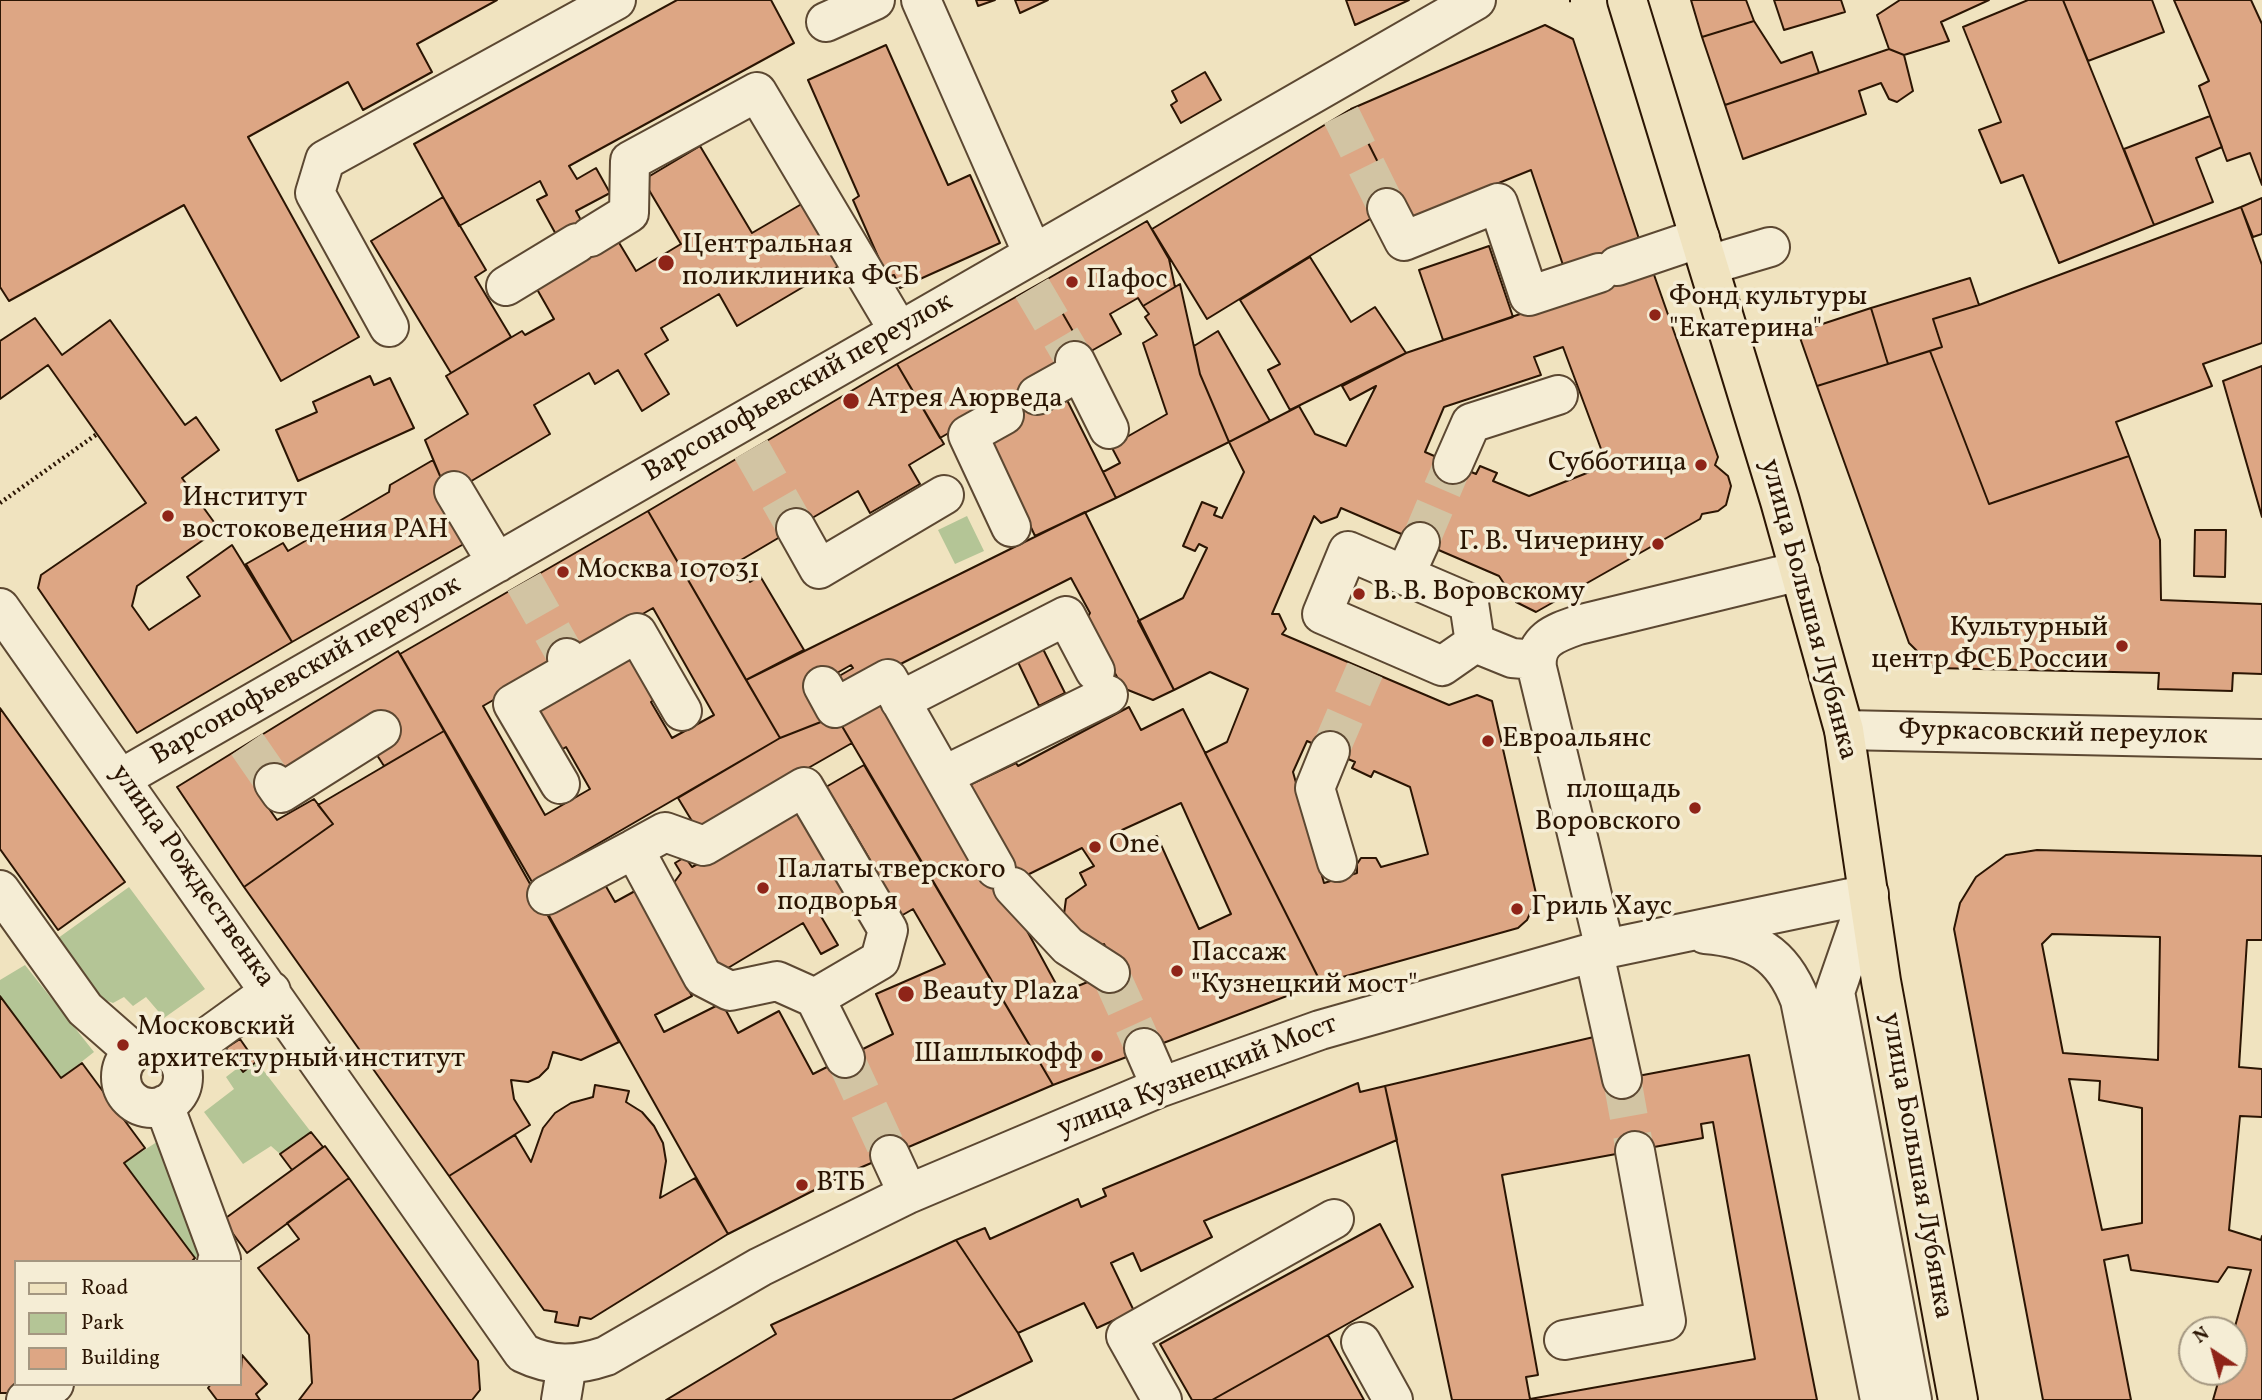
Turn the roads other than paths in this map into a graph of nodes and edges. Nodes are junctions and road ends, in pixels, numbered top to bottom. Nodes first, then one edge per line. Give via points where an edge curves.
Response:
1 (616, 0) edge
2 (875, 0) edge
3 (920, 0) edge
4 (1476, 0) edge
5 (1627, 0) edge
6 (826, 22) dead end
7 (1387, 208) tunnel mouth
8 (1770, 247) dead end
9 (1704, 251) junction
10 (1028, 269) junction
11 (506, 286) dead end
12 (388, 327) dead end
13 (899, 331) junction
14 (1558, 395) dead end
15 (1037, 396) dead end
16 (1004, 415) dead end
17 (1109, 429) dead end
18 (1453, 464) tunnel mouth
19 (454, 491) dead end
20 (944, 495) dead end
21 (1011, 527) dead end
22 (796, 528) tunnel mouth
23 (510, 567) junction
24 (1800, 571) junction
25 (4, 623) edge
26 (1475, 643) junction
27 (1536, 660) junction
28 (823, 686) dead end
29 (900, 701) junction
30 (682, 711) dead end
31 (382, 730) dead end
32 (1844, 730) junction
33 (2262, 739) edge
34 (1330, 751) tunnel mouth
35 (943, 776) junction
36 (122, 778) junction
37 (274, 783) dead end
38 (560, 784) dead end
39 (634, 849) junction
40 (1337, 862) dead end
41 (1869, 894) junction
42 (547, 895) dead end
43 (7, 916) edge
44 (1685, 932) junction
45 (1599, 951) junction
46 (1110, 973) tunnel mouth
47 (271, 990) junction
48 (815, 998) junction
49 (1144, 1048) tunnel mouth
50 (134, 1052) junction
51 (845, 1058) tunnel mouth
52 (177, 1059) junction
53 (1622, 1079) tunnel mouth
54 (1161, 1087) junction
55 (164, 1105) junction
56 (1635, 1151) tunnel mouth
57 (890, 1155) tunnel mouth
58 (908, 1194) junction
59 (1335, 1219) dead end
60 (219, 1260) edge
61 (1564, 1340) dead end
62 (1361, 1342) dead end
63 (564, 1380) edge
64 (51, 1386) edge
65 (26, 1400) edge
66 (1162, 1400) edge
67 (1393, 1400) edge
68 (1880, 1400) edge
69 (1912, 1400) edge
70 (1958, 1400) edge

1 - 12 street via 325,160 316,194
2 - 6 street
3 - 10 street
4 - 10 street, Варсонофьевский переулок via 1334,100
5 - 9 main road, улица Большая Лубянка
7 - 9 street via 1404,241 1498,204 1529,296 1608,269
8 - 9 street
9 - 24 main road, улица Большая Лубянка
10 - 13 street, Варсонофьевский переулок
11 - 13 street via 629,213 630,161 757,92
13 - 23 street, Варсонофьевский переулок via 744,437
14 - 18 street via 1471,424
15 - 17 street via 1077,366
16 - 21 street via 968,435
19 - 23 street
20 - 22 street via 819,569
23 - 36 street, Варсонофьевский переулок via 238,730
24 - 27 street via 1578,625 1544,641
24 - 32 main road, улица Большая Лубянка
25 - 36 street, улица Рождественка
26 - 26 street via 1469,603 1413,559 1348,551 1322,614 1372,654 1442,666
26 - 27 street via 1512,658
27 - 45 street
28 - 29 street via 835,708 888,680
29 - 35 street
29 - 35 street via 1066,616 1102,683
30 - 38 street via 637,633 571,664 513,704
31 - 37 street via 281,793
32 - 33 street, Фуркасовский переулок
32 - 41 main road, улица Большая Лубянка
34 - 40 street via 1315,788
35 - 46 street via 1004,878 1068,946
36 - 47 street, улица Рождественка
39 - 42 street
39 - 48 street via 703,977 730,991 777,982
39 - 48 street via 665,832 704,846 804,787 888,930 880,960
41 - 44 street, улица Кузнецкий Мост
41 - 69 street via 1835,992
41 - 70 main road, улица Большая Лубянка
43 - 50 street via 85,1009
44 - 45 street, улица Кузнецкий Мост
44 - 68 street via 1729,936 1756,945 1791,978 1800,1000
45 - 53 street
45 - 54 street, улица Кузнецкий Мост via 1320,1030
47 - 52 street
47 - 63 street, улица Рождественка via 523,1353
48 - 51 street
49 - 54 street
50 - 52 street via 157,1046
50 - 55 street via 121,1072 127,1095 147,1108
52 - 55 street via 183,1082
54 - 58 street, улица Кузнецкий Мост
55 - 60 street
56 - 61 street via 1666,1321
57 - 58 street
58 - 63 street, улица Кузнецкий Мост via 760,1267 606,1356 583,1364
59 - 66 street via 1126,1336
62 - 67 street
64 - 65 street

